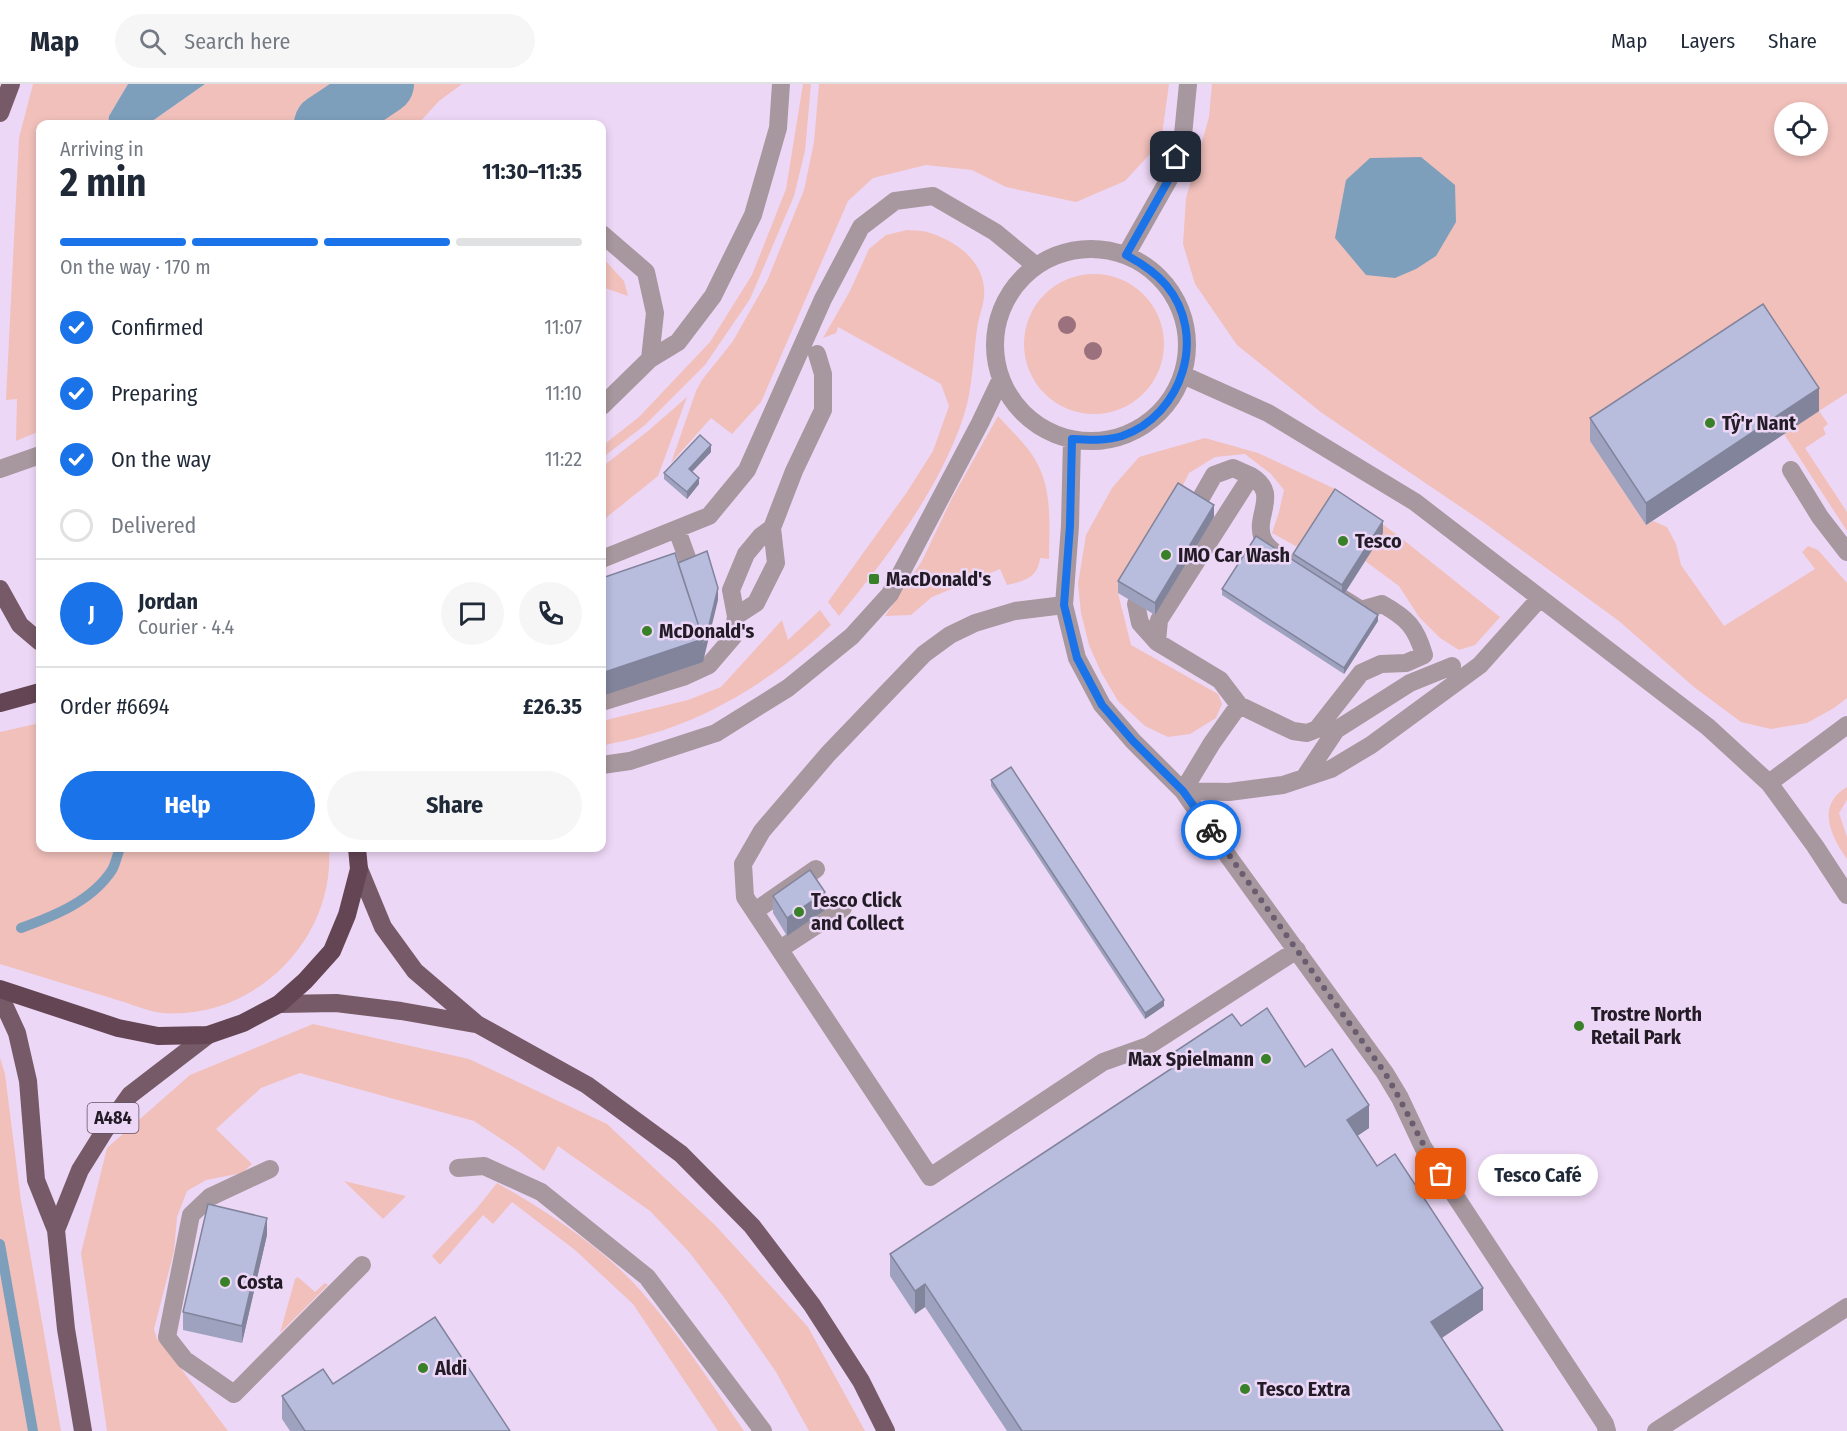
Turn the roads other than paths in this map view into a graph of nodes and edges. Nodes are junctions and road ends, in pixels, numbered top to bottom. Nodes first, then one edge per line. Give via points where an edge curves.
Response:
1 (11, 84) edge
2 (781, 84) edge
3 (1188, 84) edge
4 (0, 113) edge
5 (606, 237) edge
6 (1126, 255) junction
7 (1035, 265) junction
8 (816, 353) junction
9 (650, 359) junction
10 (1183, 375) junction
11 (1001, 379) junction
12 (606, 402) edge
13 (1072, 439) junction
14 (36, 456) edge
15 (0, 469) edge
16 (1791, 470) dead end
17 (1251, 476) junction
18 (772, 528) junction
19 (677, 530) junction
20 (1178, 536) edge
21 (1847, 552) edge
22 (606, 557) edge
23 (1160, 565) edge
24 (693, 574) edge
25 (0, 589) edge
26 (1540, 598) junction
27 (1064, 605) junction
28 (736, 616) junction
29 (36, 638) edge
30 (744, 640) dead end
31 (1157, 642) junction
32 (1424, 655) junction
33 (1479, 665) junction
34 (1452, 666) junction
35 (36, 693) edge
36 (0, 703) edge
37 (606, 703) edge
38 (606, 705) edge
39 (1239, 705) junction
40 (1842, 734) edge
41 (606, 764) edge
42 (1304, 778) junction
43 (1769, 783) junction
44 (1183, 791) junction
45 (357, 852) edge
46 (359, 869) junction
47 (816, 869) dead end
48 (1847, 895) edge
49 (843, 908) dead end
50 (755, 911) junction
51 (780, 949) junction
52 (1297, 950) junction
53 (0, 989) edge
54 (0, 996) edge
55 (279, 1004) junction
56 (477, 1024) junction
57 (208, 1035) junction
58 (458, 1168) dead end
59 (270, 1170) dead end
60 (56, 1230) junction
61 (362, 1265) dead end
62 (1847, 1307) edge
63 (83, 1431) edge
64 (763, 1431) edge
65 (886, 1431) edge
66 (1607, 1431) edge
67 (1656, 1431) edge

1 - 4 main road
2 - 9 street via 778,128 753,215 713,296 678,342
3 - 6 street via 1183,135 1169,179
5 - 9 street via 646,272 655,313
6 - 7 street via 1095,248 1064,252
6 - 10 street via 1149,267 1167,286 1180,309 1187,348
7 - 8 street via 995,232 933,196 895,201 861,227 823,299
7 - 11 street via 1012,288 999,316 994,348
8 - 18 street via 823,374 823,410
8 - 19 street via 747,470 709,516
9 - 12 street
10 - 13 street via 1165,406 1145,424 1122,436 1098,441
10 - 26 street via 1268,413 1415,502
11 - 13 street via 1009,396 1036,424
11 - 41 street via 890,594 852,636 788,687 716,733 630,761
13 - 27 street
14 - 15 street
16 - 21 street
17 - 20 street via 1233,468 1214,475
17 - 31 street via 1159,620
17 - 32 street via 1265,493 1266,507 1260,525 1263,540 1276,555 1361,610 1382,604 1399,613 1418,634
18 - 28 street via 746,554 731,590
18 - 28 street via 776,563 756,603
19 - 22 street
19 - 24 street
23 - 31 street via 1136,604 1140,623
25 - 29 main road via 21,625
26 - 33 street
26 - 43 street via 1708,727
27 - 44 street via 1077,658 1102,705
27 - 50 street via 1015,611 975,623 924,654 828,754 762,831 743,864 745,897
28 - 37 street via 733,637 709,664
30 - 38 street via 714,671 648,699
31 - 39 street via 1220,680
32 - 34 street
32 - 39 street via 1406,663 1381,664 1361,673 1317,729 1307,733 1293,731
33 - 34 street
33 - 42 street via 1371,745 1331,769
34 - 42 street via 1410,683 1336,730
35 - 36 highway
39 - 44 street
40 - 43 street
42 - 44 street via 1283,785 1229,792
43 - 48 street
44 - 52 street
45 - 46 highway
46 - 55 highway via 332,951
46 - 56 main road via 383,927 414,971
47 - 50 street
49 - 51 street
50 - 51 street
51 - 52 street via 930,1177 1103,1062 1148,1046
52 - 66 street via 1385,1073 1423,1147
53 - 57 highway via 118,1028 158,1036
54 - 60 main road, A484 via 17,1033 28,1081 36,1180
55 - 56 main road via 336,1003
55 - 57 highway via 243,1023
56 - 65 main road via 587,1085 681,1154 752,1226 812,1305 861,1381
57 - 60 main road, A484 via 130,1095 80,1170
58 - 64 street via 484,1166 542,1192 646,1277
59 - 61 street via 210,1197 191,1215 167,1337 185,1360 234,1394
60 - 63 main road, A484 via 66,1329
62 - 67 street

